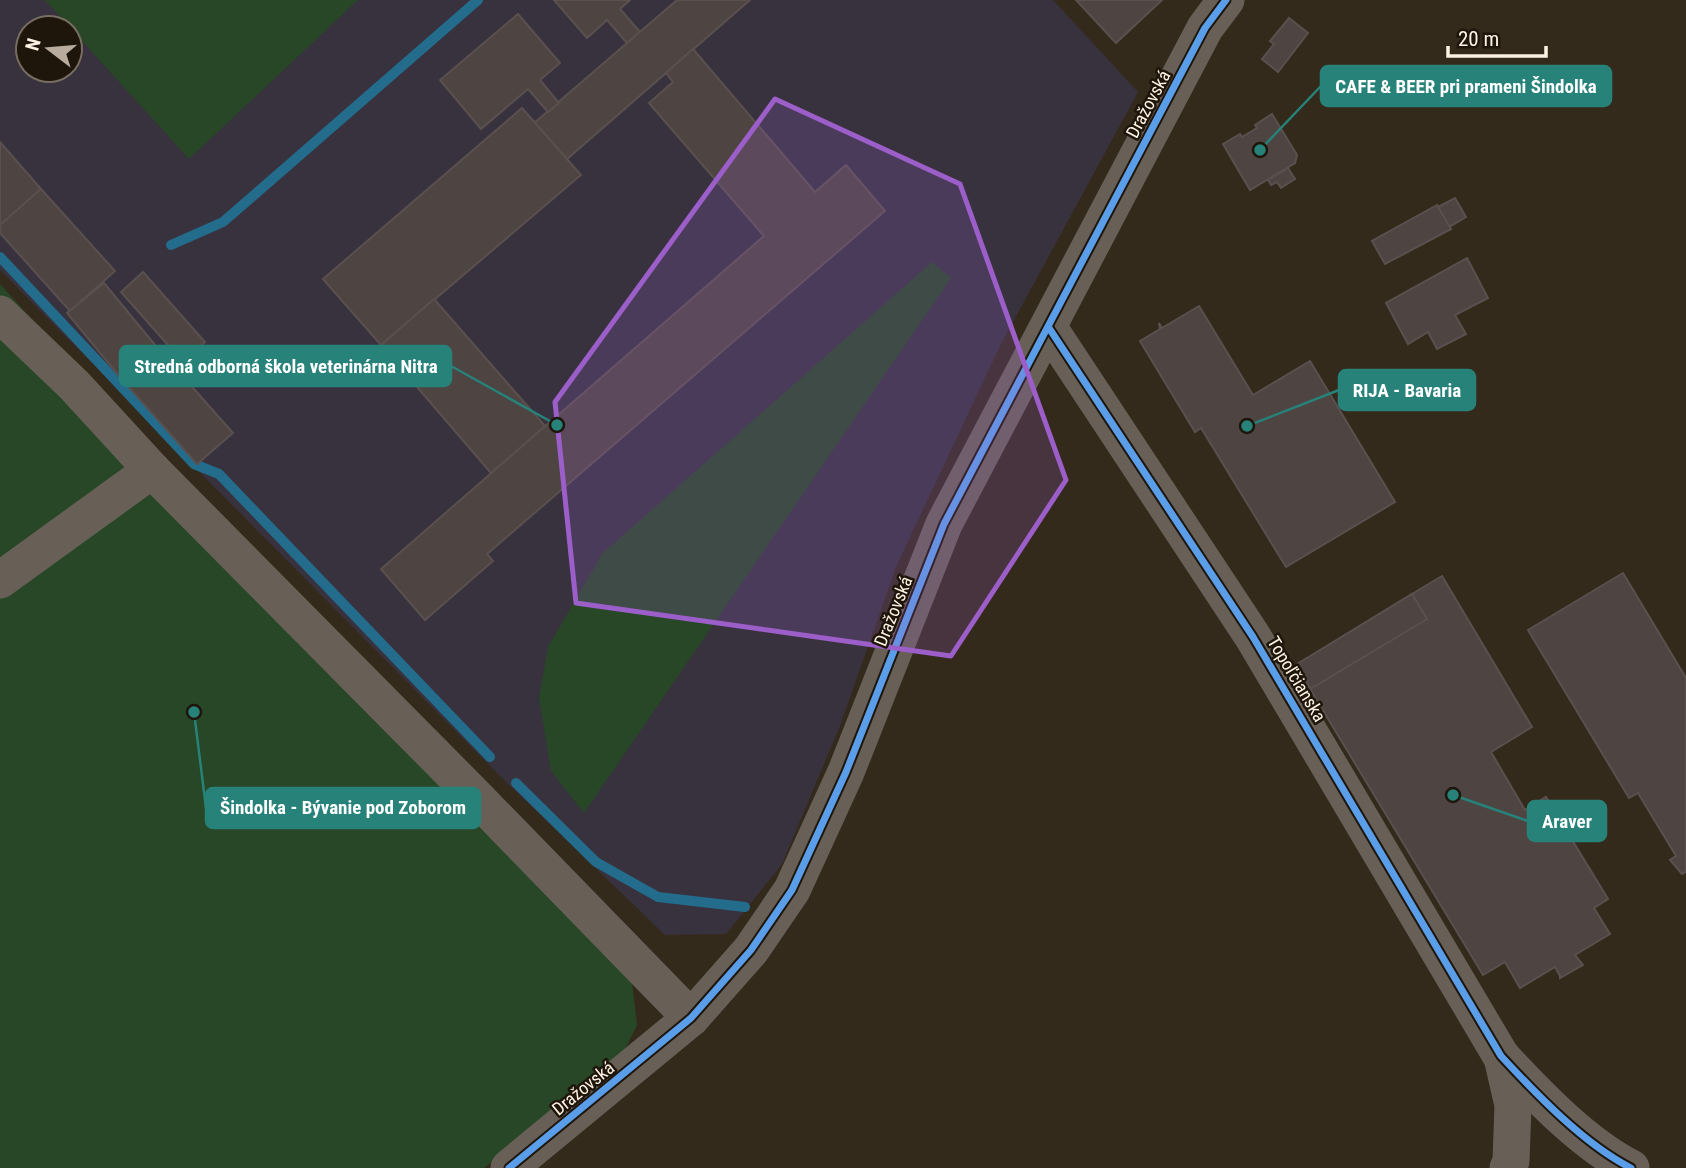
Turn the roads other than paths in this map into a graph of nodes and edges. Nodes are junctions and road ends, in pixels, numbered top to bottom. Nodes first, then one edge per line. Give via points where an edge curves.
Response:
1 (1226, 0) edge
2 (0, 314) edge
3 (1049, 328) junction
4 (152, 470) junction
5 (0, 580) edge
6 (691, 1018) junction
7 (1501, 1056) junction
8 (509, 1168) edge
9 (1508, 1168) edge
10 (1632, 1168) edge

1 - 3 street, Dražovská via 1205,28
2 - 4 street
3 - 6 street, Dražovská via 944,524 846,772 792,890 751,950
3 - 7 street, Topoľčianska via 1253,637
4 - 5 street
4 - 6 street
6 - 8 street, Dražovská
7 - 9 street via 1513,1105
7 - 10 street via 1574,1127

